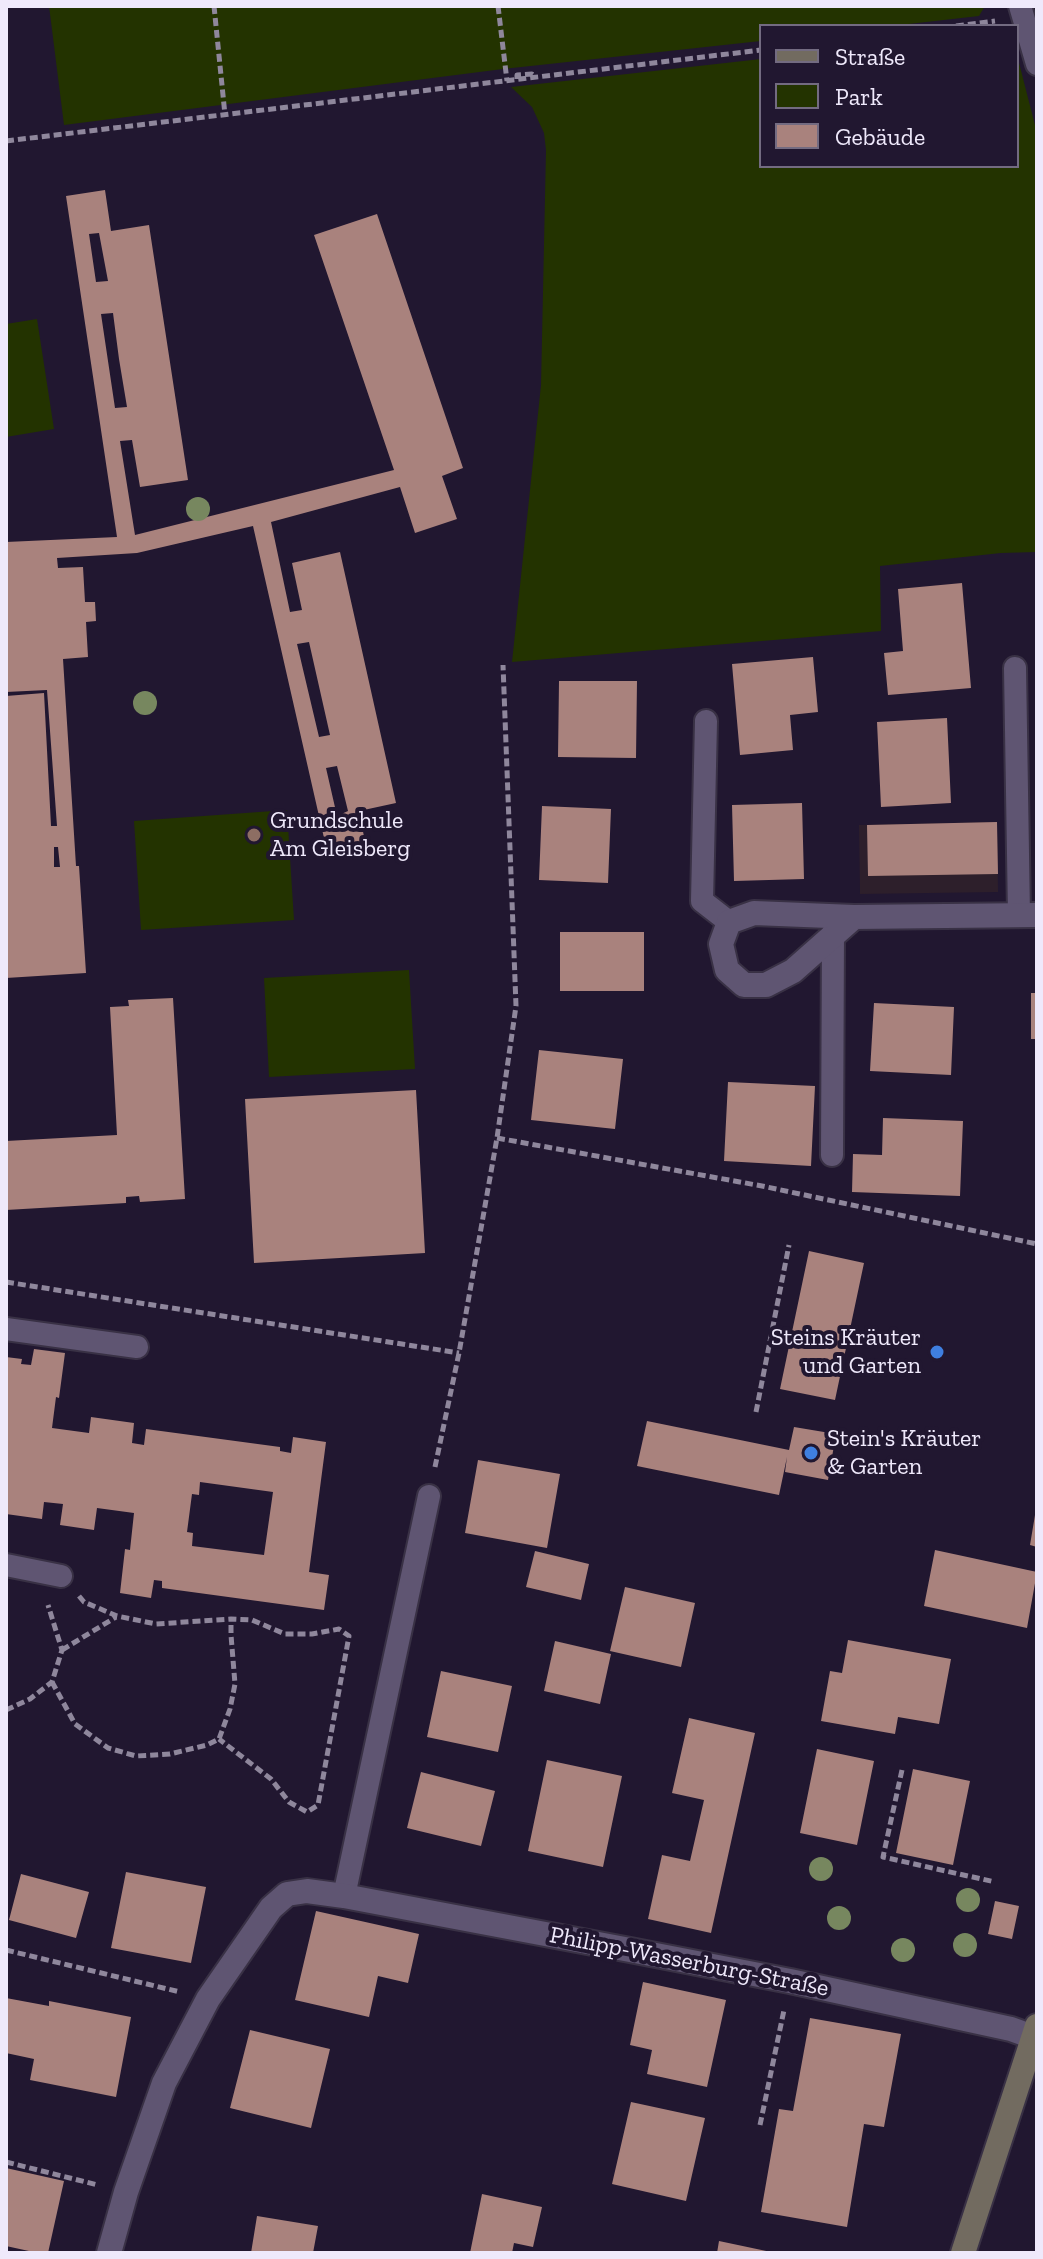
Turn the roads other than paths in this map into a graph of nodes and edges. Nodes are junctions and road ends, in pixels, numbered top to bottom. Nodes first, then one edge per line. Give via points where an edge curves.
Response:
1 (1020, 6) edge
2 (1037, 64) edge
3 (1015, 668) dead end
4 (706, 721) dead end
5 (1028, 915) edge
6 (854, 917) junction
7 (729, 922) junction
8 (833, 933) junction
9 (832, 1155) dead end
10 (6, 1329) edge
11 (137, 1347) dead end
12 (429, 1496) road end
13 (6, 1565) edge
14 (50, 1574) road end
15 (344, 1896) junction
16 (1035, 2031) edge
17 (109, 2253) edge
18 (963, 2253) edge

1 - 2 lane
3 - 5 lane
4 - 7 lane via 702,901
5 - 6 street
6 - 7 street via 754,913
6 - 8 street
7 - 8 street via 721,944 727,970 744,985 766,985 793,971
8 - 9 lane
10 - 11 lane
12 - 15 lane
13 - 14 lane
15 - 16 street, Philipp-Wasserburg-Straße
15 - 17 street, Philipp-Wasserburg-Straße via 287,1894 271,1908 208,1999 164,2083
16 - 18 main road

